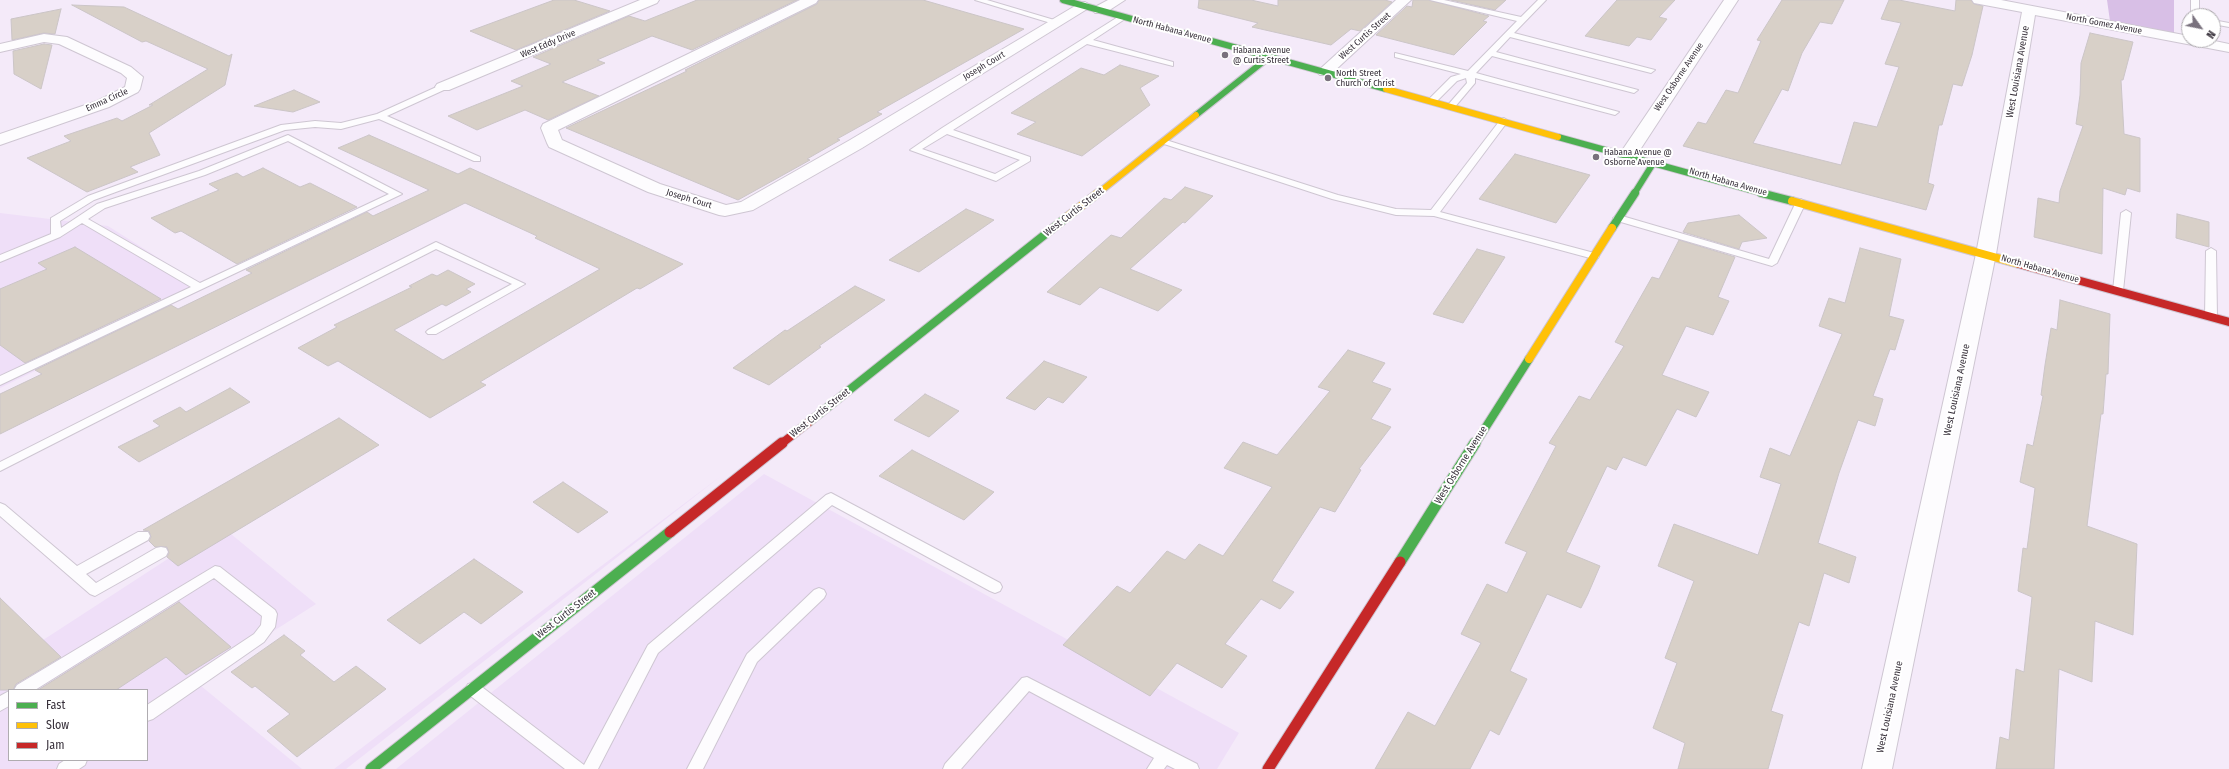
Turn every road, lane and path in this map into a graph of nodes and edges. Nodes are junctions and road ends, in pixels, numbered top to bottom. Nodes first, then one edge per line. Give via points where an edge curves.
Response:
1 (652, 0) edge
2 (811, 0) edge
3 (979, 0) edge
4 (1063, 0) edge
5 (1118, 0) edge
6 (1404, 0) edge
7 (1434, 0) edge
8 (1542, 0) edge
9 (1731, 0) edge
10 (1979, 0) edge
11 (1093, 8) junction
12 (2029, 10) junction
13 (1124, 17) junction
14 (1522, 20) junction
15 (1057, 22) junction
16 (1508, 34) junction
17 (2181, 38) edge
18 (1086, 41) junction
19 (0, 48) edge
20 (1490, 53) junction
21 (1398, 55) dead end
22 (1269, 57) junction
23 (1170, 64) dead end
24 (1650, 70) dead end
25 (1325, 72) junction
26 (1470, 74) junction
27 (443, 87) joint
28 (1634, 90) dead end
29 (1432, 101) junction
30 (1451, 106) junction
31 (1615, 112) dead end
32 (380, 116) junction
33 (1504, 121) junction
34 (946, 130) junction
35 (0, 140) edge
36 (1162, 142) junction
37 (1628, 154) junction
38 (477, 159) dead end
39 (1654, 162) junction
40 (1801, 202) junction
41 (1434, 213) junction
42 (2126, 214) dead end
43 (1618, 218) junction
44 (82, 219) junction
45 (56, 235) junction
46 (2211, 251) dead end
47 (1986, 254) junction
48 (1594, 256) junction
49 (0, 259) edge
50 (199, 287) junction
51 (2118, 291) junction
52 (2211, 317) junction
53 (2229, 322) edge
54 (432, 332) dead end
55 (0, 381) edge
56 (0, 467) edge
57 (3, 515) edge
58 (143, 536) dead end
59 (161, 552) dead end
60 (77, 573) junction
61 (995, 587) dead end
62 (819, 594) dead end
63 (473, 688) junction
64 (24, 689) edge
65 (148, 713) edge
66 (1165, 755) junction
67 (77, 761) edge
68 (65, 769) edge
69 (371, 769) edge
70 (577, 769) edge
71 (590, 769) edge
72 (695, 769) edge
73 (951, 769) edge
74 (1155, 769) edge
75 (1191, 769) edge
76 (1268, 769) edge
77 (1876, 769) edge

1 - 27 street, West Eddy Drive
2 - 15 street, Joseph Court via 549,128 554,143 654,188 725,211 747,206 856,144
3 - 15 lane
4 - 11 street, North Habana Avenue
5 - 11 street, Joseph Court
6 - 25 street, West Curtis Street
7 - 14 lane
8 - 14 lane
9 - 37 street, West Osborne Avenue
10 - 12 street, North Gomez Avenue
11 - 13 street, North Habana Avenue
11 - 15 street, Joseph Court
12 - 17 street, North Gomez Avenue
12 - 47 street, West Louisiana Avenue
13 - 18 lane
13 - 22 street, North Habana Avenue
14 - 16 lane
16 - 20 lane
16 - 24 lane
18 - 23 lane
18 - 34 lane
19 - 35 street, Emma Circle via 44,38 62,40 126,70 135,77 132,89 103,104
20 - 26 lane
20 - 28 lane
21 - 26 lane
22 - 25 street, North Habana Avenue
22 - 36 street, West Curtis Street
25 - 29 street, North Habana Avenue
26 - 29 lane via 1454,79
26 - 30 lane via 1472,83
26 - 31 lane
27 - 32 lane
29 - 30 street, North Habana Avenue
30 - 33 street, North Habana Avenue
32 - 38 lane
32 - 45 lane via 341,126 315,124 284,127 222,148 91,198 55,220
33 - 37 street, North Habana Avenue
33 - 41 lane
34 - 34 lane via 1027,159 996,178 915,150
36 - 41 lane via 1335,197 1396,212
36 - 63 street, West Curtis Street
37 - 39 street, North Habana Avenue
39 - 40 street, North Habana Avenue
39 - 43 street, West Osborne Avenue
40 - 43 lane via 1772,263
40 - 47 street, North Habana Avenue
41 - 48 lane
42 - 51 lane
43 - 48 street, West Osborne Avenue
44 - 45 lane
44 - 50 lane
44 - 50 lane via 101,206 202,173 288,138 397,194
45 - 49 lane
46 - 52 lane
47 - 51 street, North Habana Avenue
47 - 77 street, West Louisiana Avenue
48 - 76 street, West Osborne Avenue
50 - 55 lane
51 - 52 street, North Habana Avenue
52 - 53 street, North Habana Avenue
54 - 56 lane via 520,284 436,245
57 - 60 lane
58 - 60 lane
59 - 60 lane via 95,590
61 - 71 lane via 831,498 653,649
62 - 72 lane via 752,658
63 - 69 street, West Curtis Street
63 - 70 lane
64 - 65 lane via 215,571 270,614 268,627 259,638
66 - 73 lane via 1027,683
66 - 74 lane
66 - 75 lane
67 - 68 lane

